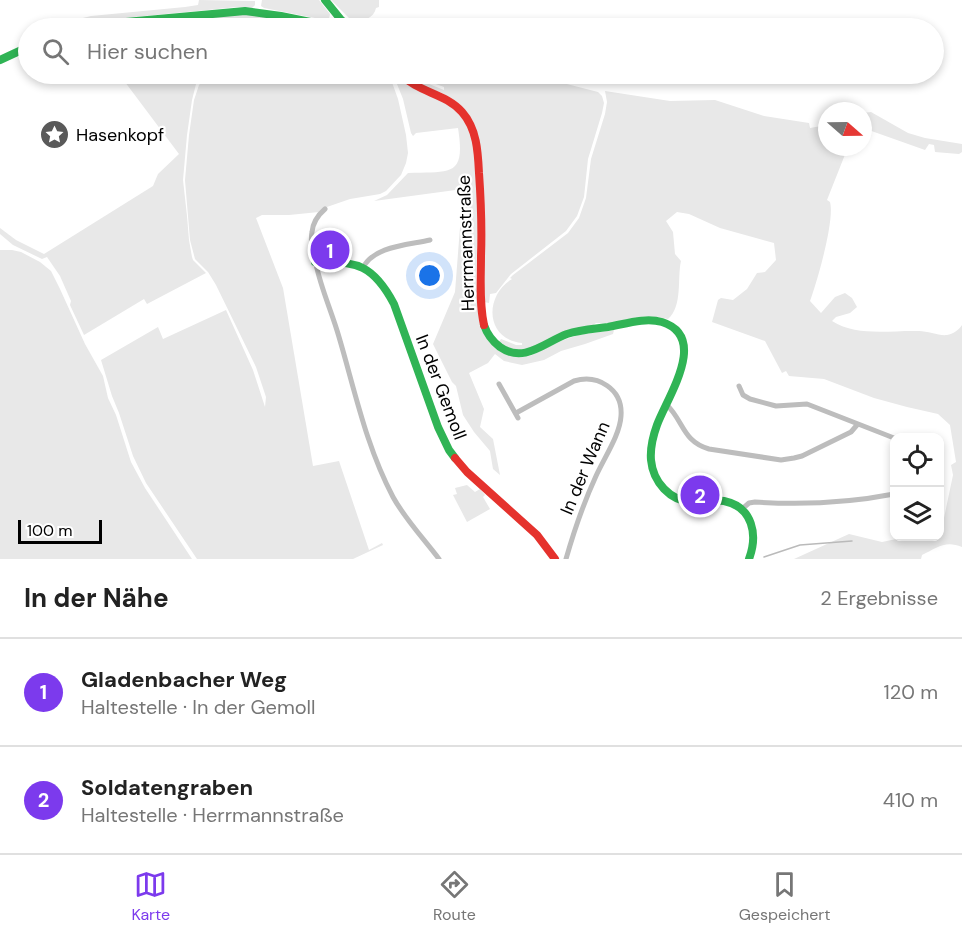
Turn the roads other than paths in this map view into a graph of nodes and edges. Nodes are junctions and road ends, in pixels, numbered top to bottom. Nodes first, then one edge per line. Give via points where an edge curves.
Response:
1 (325, 0) edge
2 (167, 18) edge
3 (289, 18) edge
4 (340, 18) edge
5 (18, 52) edge
6 (0, 60) edge
7 (411, 84) edge
8 (325, 209) dead end
9 (430, 240) dead end
10 (315, 262) junction
11 (363, 268) junction
12 (499, 384) dead end
13 (739, 386) dead end
14 (666, 404) junction
15 (857, 425) junction
16 (890, 437) edge
17 (890, 495) edge
18 (741, 510) junction
19 (439, 559) edge
20 (555, 559) edge
21 (566, 559) edge
22 (749, 559) edge

1 - 4 street
2 - 3 street via 245,11
5 - 6 street
7 - 14 street, Herrmannstraße via 444,97 457,106 472,126 478,157 482,314 490,337 508,351 524,354 578,331 644,321 664,323 679,333 686,350
8 - 10 street via 316,218 311,233
9 - 11 street via 377,252
10 - 11 street via 346,261
10 - 19 street via 382,476 400,508
11 - 20 street, In der Gemoll via 390,295 449,450 466,472 537,535
12 - 21 street, In der Wann via 517,416 580,379 603,382 619,400 618,429
13 - 15 street via 750,399 776,406 807,404
14 - 15 street via 689,439 699,446 781,460 802,456 851,432
14 - 18 street, Herrmannstraße via 651,449 653,471 660,486 680,500 724,501
15 - 16 street
17 - 18 street via 806,504 755,502
18 - 22 street via 755,537

